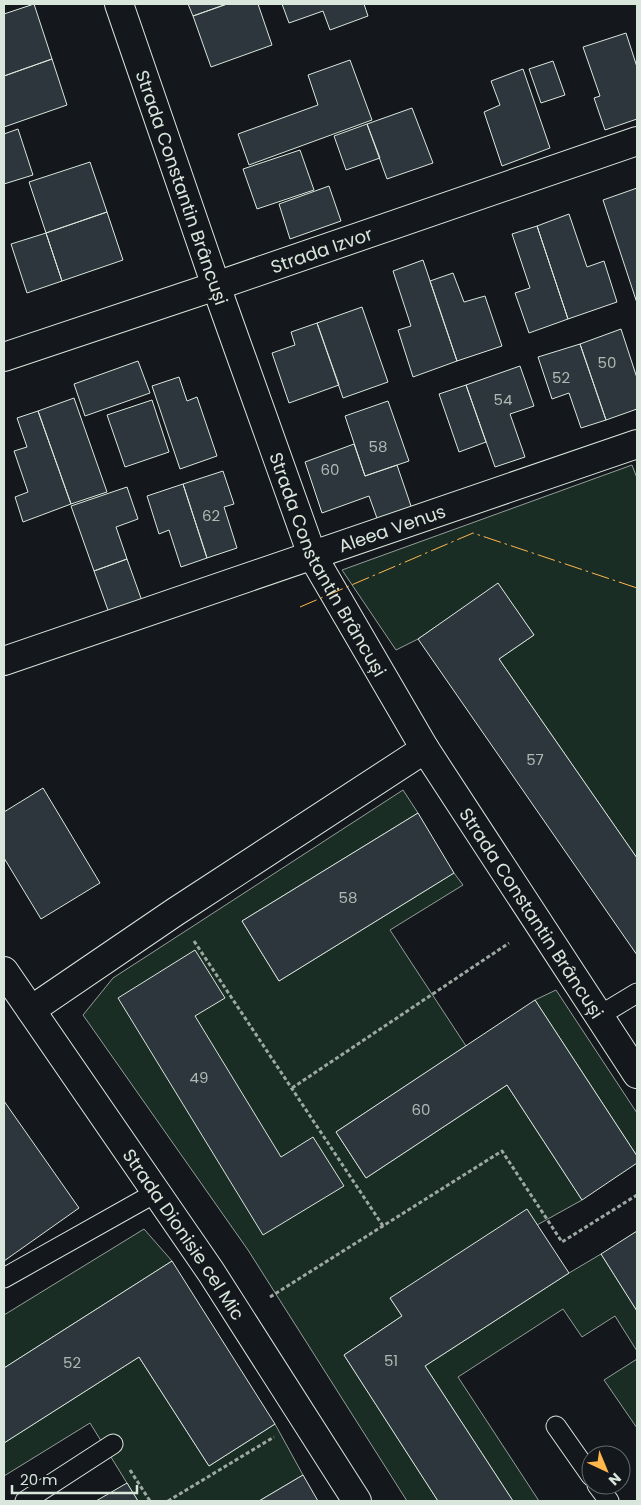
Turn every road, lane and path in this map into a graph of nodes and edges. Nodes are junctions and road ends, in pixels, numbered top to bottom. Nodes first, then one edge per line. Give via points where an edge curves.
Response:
1 (120, 4) edge
2 (637, 141) edge
3 (216, 286) junction
4 (4, 356) edge
5 (637, 444) edge
6 (312, 555) junction
7 (4, 661) edge
8 (425, 750) junction
9 (175, 912) junction
10 (539, 923) junction
11 (4, 971) edge
12 (637, 993) edge
13 (31, 1010) junction
14 (599, 1016) junction
15 (637, 1074) edge
16 (292, 1088) junction
17 (157, 1192) junction
18 (637, 1195) edge
19 (382, 1226) junction
20 (4, 1278) edge
21 (240, 1316) junction
22 (305, 1418) junction
23 (556, 1426) dead end
24 (113, 1444) dead end
25 (581, 1462) edge
26 (25, 1501) edge
27 (168, 1501) edge
28 (357, 1501) edge

1 - 3 street, Strada Constantin Brâncuși
2 - 3 street, Strada Izvor
3 - 4 street, Strada Izvor
3 - 6 street, Strada Constantin Brâncuși
5 - 6 street, Aleea Venus
6 - 7 street, Aleea Venus
6 - 8 street, Strada Constantin Brâncuși
8 - 9 street
8 - 10 street, Strada Constantin Brâncuși
9 - 13 street
9 - 16 path
10 - 14 street, Strada Constantin Brâncuși
10 - 16 path
11 - 13 street, Strada Dionisie cel Mic
12 - 14 lane
13 - 17 street, Strada Dionisie cel Mic
14 - 15 street, Strada Constantin Brâncuși
16 - 19 path
17 - 20 lane
17 - 21 street, Strada Dionisie cel Mic
18 - 19 path via 562,1242 502,1151
19 - 21 path
21 - 22 street, Strada Dionisie cel Mic
22 - 27 path
22 - 28 street, Strada Dionisie cel Mic
23 - 25 lane
24 - 26 lane

